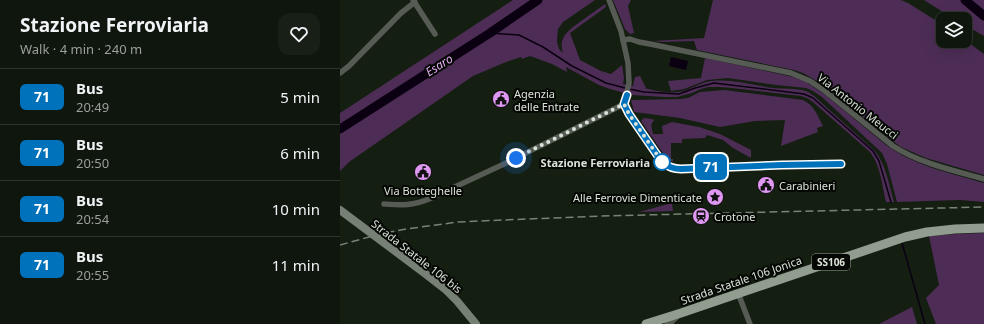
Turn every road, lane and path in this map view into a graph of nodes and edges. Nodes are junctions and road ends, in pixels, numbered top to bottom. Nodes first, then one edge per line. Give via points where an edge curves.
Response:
1 (414, 1) edge
2 (610, 3) edge
3 (435, 34) dead end
4 (623, 40) junction
5 (340, 73) edge
6 (624, 104) junction
7 (841, 164) dead end
8 (984, 179) edge
9 (384, 204) dead end
10 (340, 210) edge
11 (984, 228) edge
12 (738, 293) junction
13 (681, 313) junction
14 (657, 322) edge
15 (476, 324) edge
16 (646, 324) edge
17 (668, 324) edge
18 (750, 324) edge

1 - 3 street
1 - 5 street
2 - 4 street
4 - 6 street via 630,83
4 - 8 street, Via Antonio Meucci via 630,39 800,76 825,91 903,153
6 - 7 street via 662,162 673,168
6 - 9 street via 429,199 409,205
10 - 15 main road, Strada Statale 106 bis, bridge via 424,272 457,301
11 - 12 main road, Strada Statale 106 Jonica / SS106 via 927,232 905,237
12 - 13 main road, Strada Statale 106 Jonica / SS106
12 - 18 street
13 - 14 main road, Strada Statale 106 Jonica / SS106
13 - 17 street
14 - 16 main road, Strada Statale 106 Jonica / SS106

